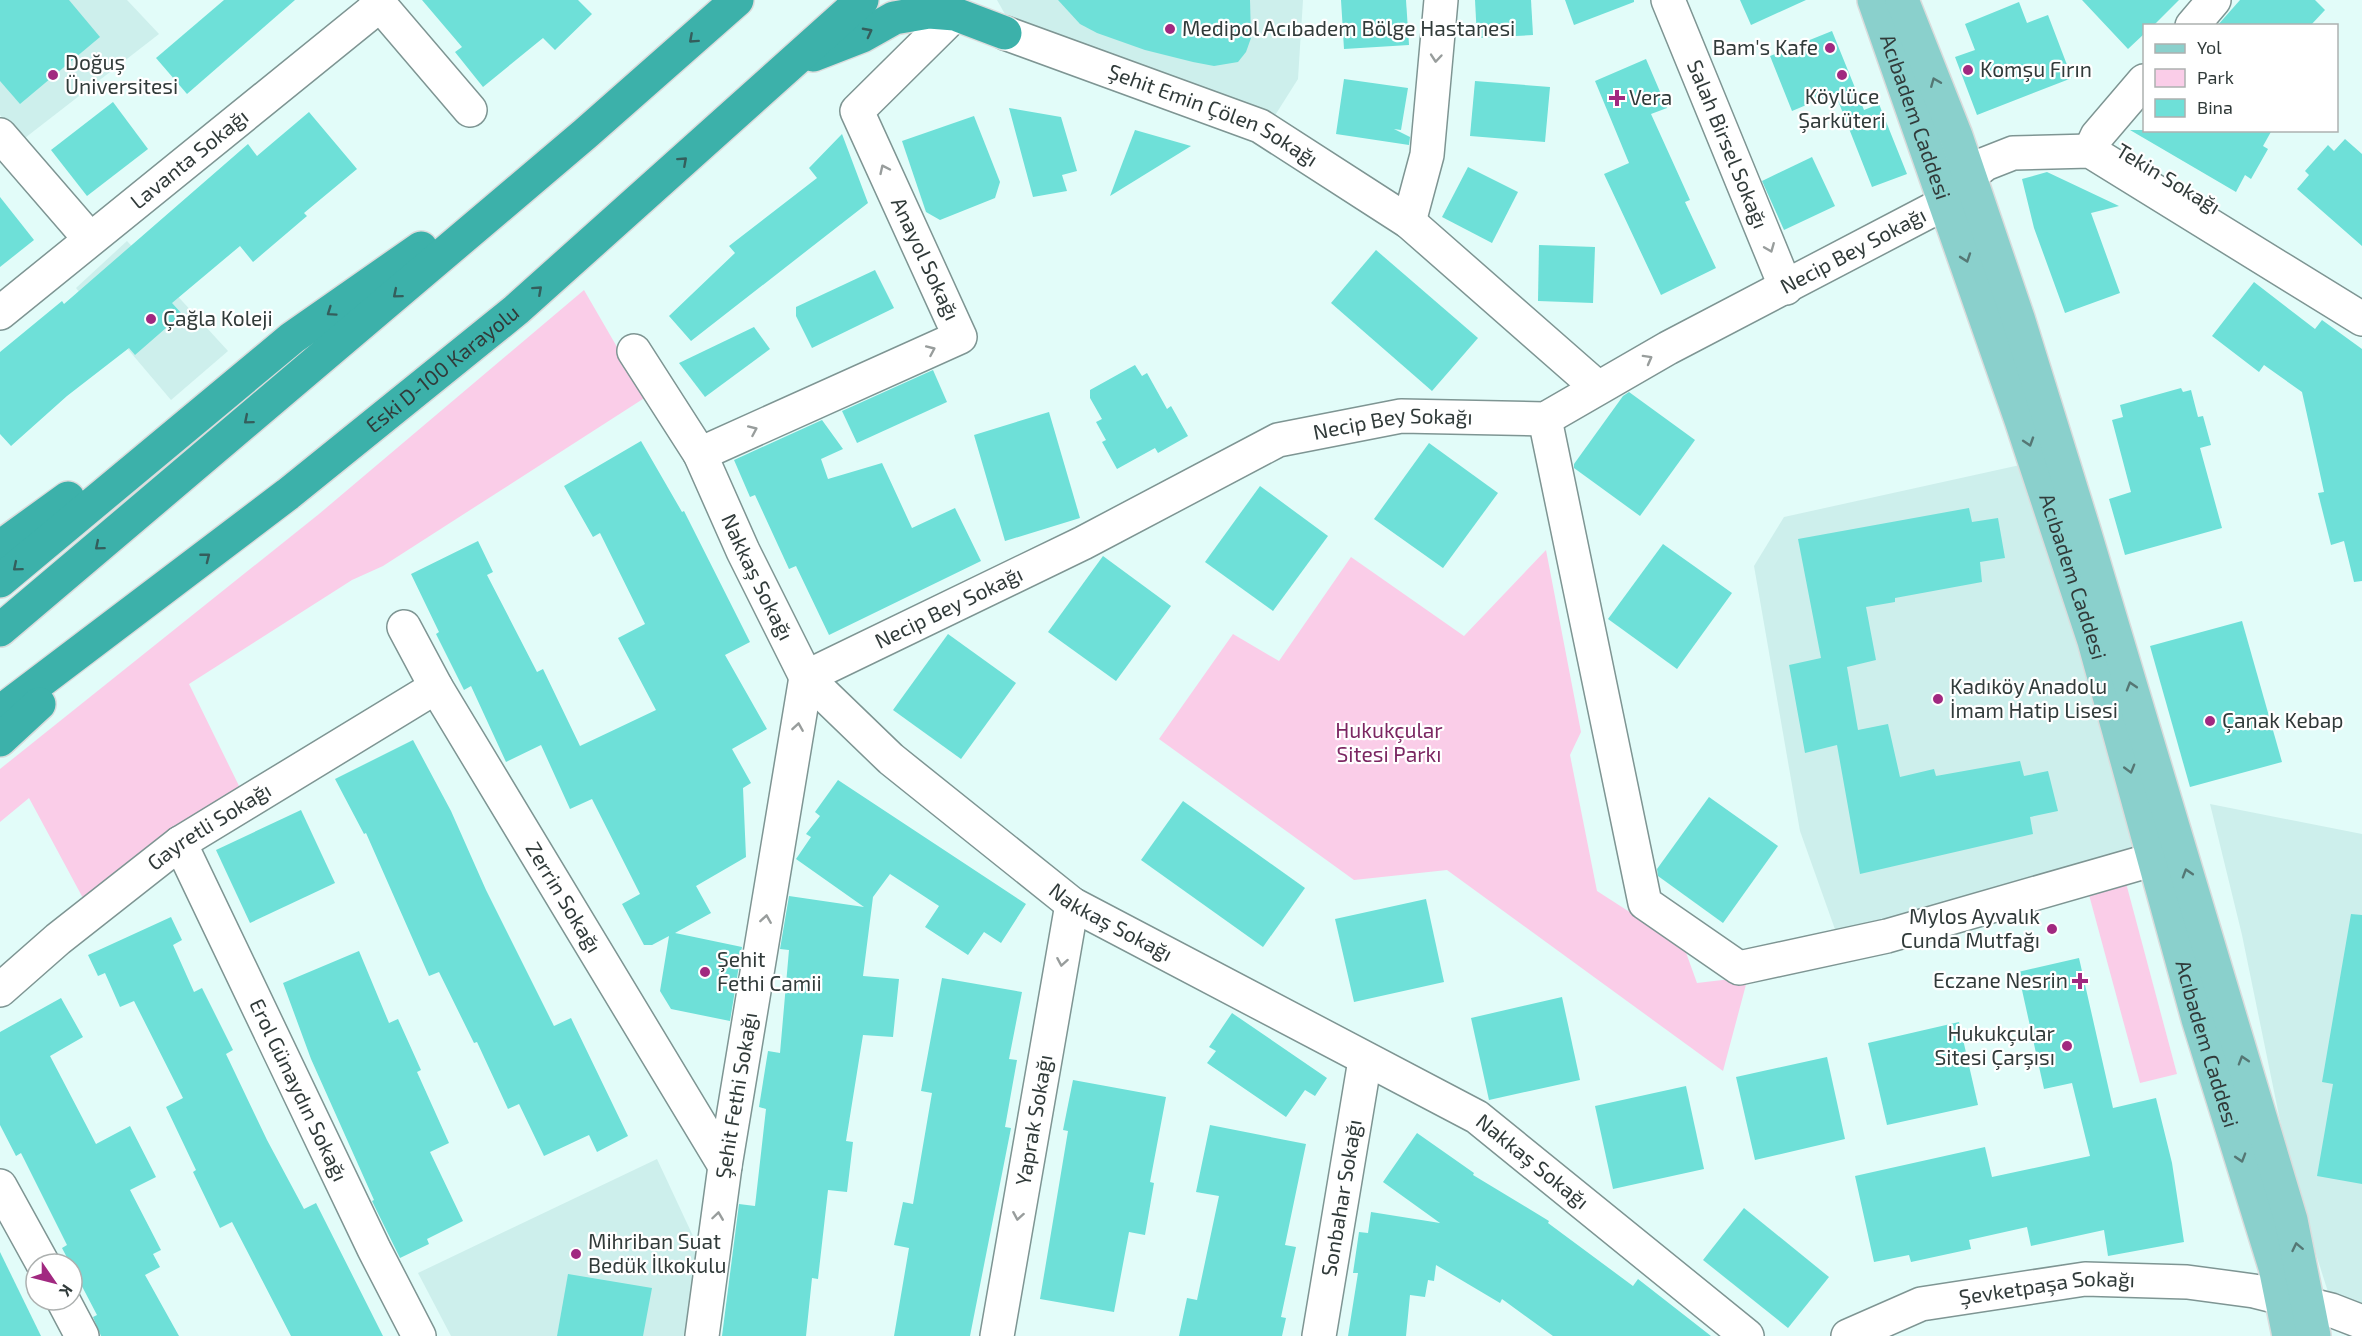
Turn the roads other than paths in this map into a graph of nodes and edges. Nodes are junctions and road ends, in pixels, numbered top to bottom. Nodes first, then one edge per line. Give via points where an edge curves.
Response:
1 (737, 0) edge
2 (862, 0) edge
3 (1441, 0) edge
4 (1668, 0) edge
5 (1874, 0) edge
6 (1902, 0) edge
7 (2214, 0) edge
8 (378, 3) edge
9 (966, 7) edge
10 (2194, 24) edge
11 (1005, 33) joint
12 (795, 62) junction
13 (2143, 83) edge
14 (470, 110) dead end
15 (585, 134) junction
16 (0, 135) edge
17 (1956, 136) junction
18 (2094, 144) junction
19 (1971, 175) junction
20 (1947, 202) junction
21 (1409, 222) junction
22 (90, 239) junction
23 (1786, 288) junction
24 (2362, 295) edge
25 (0, 313) edge
26 (2362, 319) edge
27 (292, 338) junction
28 (634, 351) dead end
29 (1597, 387) junction
30 (1545, 419) junction
31 (700, 454) junction
32 (0, 547) edge
33 (0, 581) edge
34 (159, 593) junction
35 (404, 627) dead end
36 (0, 630) edge
37 (806, 678) junction
38 (436, 687) junction
39 (0, 712) edge
40 (0, 740) edge
41 (180, 843) junction
42 (2155, 859) junction
43 (1072, 904) junction
44 (0, 990) edge
45 (1365, 1060) junction
46 (725, 1166) junction
47 (0, 1186) edge
48 (36, 1252) edge
49 (2290, 1307) edge
50 (69, 1312) edge
51 (2362, 1322) edge
52 (2362, 1333) edge
53 (82, 1336) edge
54 (419, 1336) edge
55 (702, 1336) edge
56 (997, 1336) edge
57 (1319, 1336) edge
58 (1747, 1336) edge
59 (1848, 1336) edge
60 (2289, 1336) edge
61 (2356, 1336) edge

1 -> 15 highway
2 - 12 highway, Eski D-100 Karayolu
3 -> 21 street via 1427,155
4 -> 23 street, Salah Birsel Sokağı
5 - 20 main road, Acıbadem Caddesi
17 -> 6 main road, Acıbadem Caddesi
7 - 10 street
8 - 14 street
8 - 22 street, Lavanta Sokağı
9 - 11 highway
12 -> 9 highway via 862,36 894,18
31 -> 9 street, Anayol Sokağı via 960,337 857,111
11 - 21 street, Şehit Emin Çölen Sokağı via 1260,126
34 -> 12 highway, Eski D-100 Karayolu via 516,310
13 - 18 street
15 -> 27 highway
15 -> 36 highway
16 - 22 street
17 - 18 street, Tekin Sokağı via 1967,142 2001,144
17 - 19 main road, Acıbadem Caddesi
18 - 19 street, Tekin Sokağı via 2013,153
18 - 24 street, Tekin Sokağı
18 - 26 street, Tekin Sokağı
19 - 20 street, Necip Bey Sokağı
49 -> 19 main road, Acıbadem Caddesi via 2291,1220 2084,527
20 - 23 street, Necip Bey Sokağı
20 -> 42 main road, Acıbadem Caddesi via 2094,641
21 - 29 street, Şehit Emin Çölen Sokağı
22 - 25 street, Lavanta Sokağı
29 -> 23 street, Necip Bey Sokağı
27 - 32 highway
27 -> 33 highway
28 - 31 street, Nakkaş Sokağı
29 - 30 street, Necip Bey Sokağı
30 - 37 street, Necip Bey Sokağı via 1401,416 1278,440 1083,543
30 - 42 street via 1645,903 1739,968 1887,936
31 - 37 street, Nakkaş Sokağı
34 - 39 highway, Eski D-100 Karayolu
34 - 40 highway
35 - 38 street, Zerrin Sokağı
37 - 43 street, Nakkaş Sokağı via 891,759
46 -> 37 street, Şehit Fethi Sokağı
38 - 41 street, Gayretli Sokağı
38 - 46 street, Zerrin Sokağı
41 - 44 street, Gayretli Sokağı
41 - 54 street, Erol Günaydın Sokağı
42 -> 49 main road, Acıbadem Caddesi via 2198,1019
43 - 45 street, Nakkaş Sokağı
43 -> 56 street, Yaprak Sokağı
45 - 57 street, Sonbahar Sokağı
45 - 58 street, Nakkaş Sokağı via 1477,1117
55 -> 46 street, Şehit Fethi Sokağı
47 - 48 street
49 - 51 street, Şevketpaşa Sokağı via 2331,1310
49 - 59 street, Şevketpaşa Sokağı via 2187,1282 2085,1279 1920,1304
49 - 60 main road, Acıbadem Caddesi
50 - 53 street
52 - 61 street

